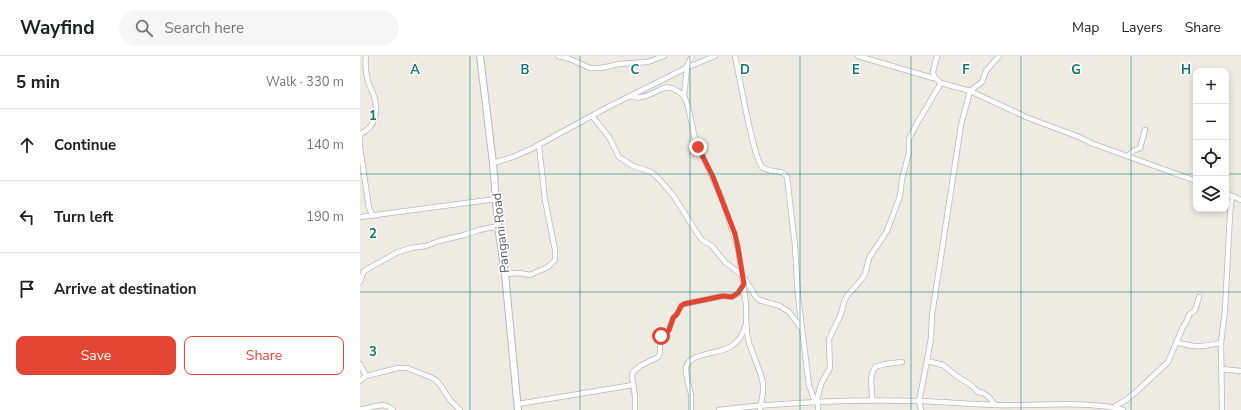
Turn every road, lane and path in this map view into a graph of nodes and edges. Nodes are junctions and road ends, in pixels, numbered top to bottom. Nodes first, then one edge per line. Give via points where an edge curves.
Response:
1 (366, 56) edge
2 (480, 56) edge
3 (558, 56) edge
4 (664, 56) edge
5 (692, 56) edge
6 (715, 56) edge
7 (735, 56) edge
8 (858, 56) edge
9 (937, 56) edge
10 (999, 56) edge
11 (686, 68) junction
12 (934, 77) junction
13 (941, 83) junction
14 (970, 91) junction
15 (630, 96) junction
16 (684, 96) junction
17 (592, 116) junction
18 (1145, 130) dead end
19 (360, 133) edge
20 (539, 145) junction
21 (1128, 156) junction
22 (493, 163) junction
23 (1193, 180) edge
24 (1229, 194) edge
25 (1232, 196) junction
26 (496, 199) junction
27 (1241, 200) edge
28 (374, 216) junction
29 (360, 218) edge
30 (498, 226) junction
31 (505, 274) junction
32 (742, 276) junction
33 (360, 282) edge
34 (744, 284) junction
35 (1199, 297) dead end
36 (746, 325) junction
37 (802, 329) junction
38 (1176, 343) junction
39 (1221, 343) junction
40 (927, 361) junction
41 (902, 362) dead end
42 (360, 364) edge
43 (1222, 370) junction
44 (1241, 372) edge
45 (366, 376) junction
46 (360, 381) edge
47 (633, 385) junction
48 (816, 401) junction
49 (872, 401) junction
50 (919, 401) junction
51 (996, 405) junction
52 (518, 407) edge
53 (1114, 407) junction
54 (760, 408) edge
55 (360, 409) edge
56 (393, 410) edge
57 (460, 410) edge
58 (635, 410) edge
59 (691, 410) edge
60 (719, 410) edge
61 (818, 410) edge
62 (921, 410) edge
63 (1123, 410) edge
64 (1222, 410) edge

1 - 19 street via 367,80 375,100 376,111 371,126
2 - 22 main road, Pangani Road
3 - 4 street via 590,68 648,62
5 - 11 street
6 - 11 street
7 - 37 street via 750,130 760,163 766,169 781,172 787,177
8 - 12 street
9 - 12 street
10 - 14 street via 986,71 982,82
11 - 15 street
11 - 16 street
12 - 13 street
13 - 14 street
13 - 48 street via 909,139 909,153 900,196 887,231 869,258 862,279 847,296 828,339 830,368
14 - 21 street via 1026,117
14 - 40 street via 961,125
15 - 16 street via 640,97 667,87 674,88
15 - 17 street
16 - 32 street via 698,147 716,184 735,234
17 - 20 street
17 - 32 street via 609,137 619,157 633,166 652,172 673,195 702,240 712,246 725,262
18 - 21 street via 1140,148
19 - 28 street via 369,208
20 - 22 street
20 - 31 street via 555,260 530,275
21 - 23 street
22 - 26 main road, Pangani Road
24 - 25 street
25 - 27 street
25 - 39 street
26 - 28 street
26 - 30 main road, Pangani Road
28 - 29 street
30 - 31 main road, Pangani Road
30 - 33 street via 398,252 364,271
31 - 52 main road, Pangani Road
32 - 34 street
32 - 37 street via 756,297 789,312
34 - 36 street
34 - 47 street via 732,297 723,296 681,306 669,330 661,336 660,353 635,370 632,376
35 - 38 street via 1195,310
36 - 54 street via 763,384
36 - 59 street via 741,337 729,348 695,357 687,364
37 - 48 street via 809,385
38 - 39 street via 1196,346
38 - 53 street via 1164,367
39 - 43 street
40 - 50 street
40 - 51 street via 943,365 978,392 989,397
41 - 49 street via 881,364 873,369 870,379
42 - 45 street
43 - 44 street
43 - 64 street
45 - 46 street
45 - 57 street via 407,368 436,380
47 - 52 street
47 - 58 street
48 - 49 street
48 - 54 street
48 - 61 street
49 - 50 street
50 - 51 street
50 - 62 street
51 - 53 street via 1079,404
53 - 63 street
54 - 60 street
55 - 56 street via 382,404

